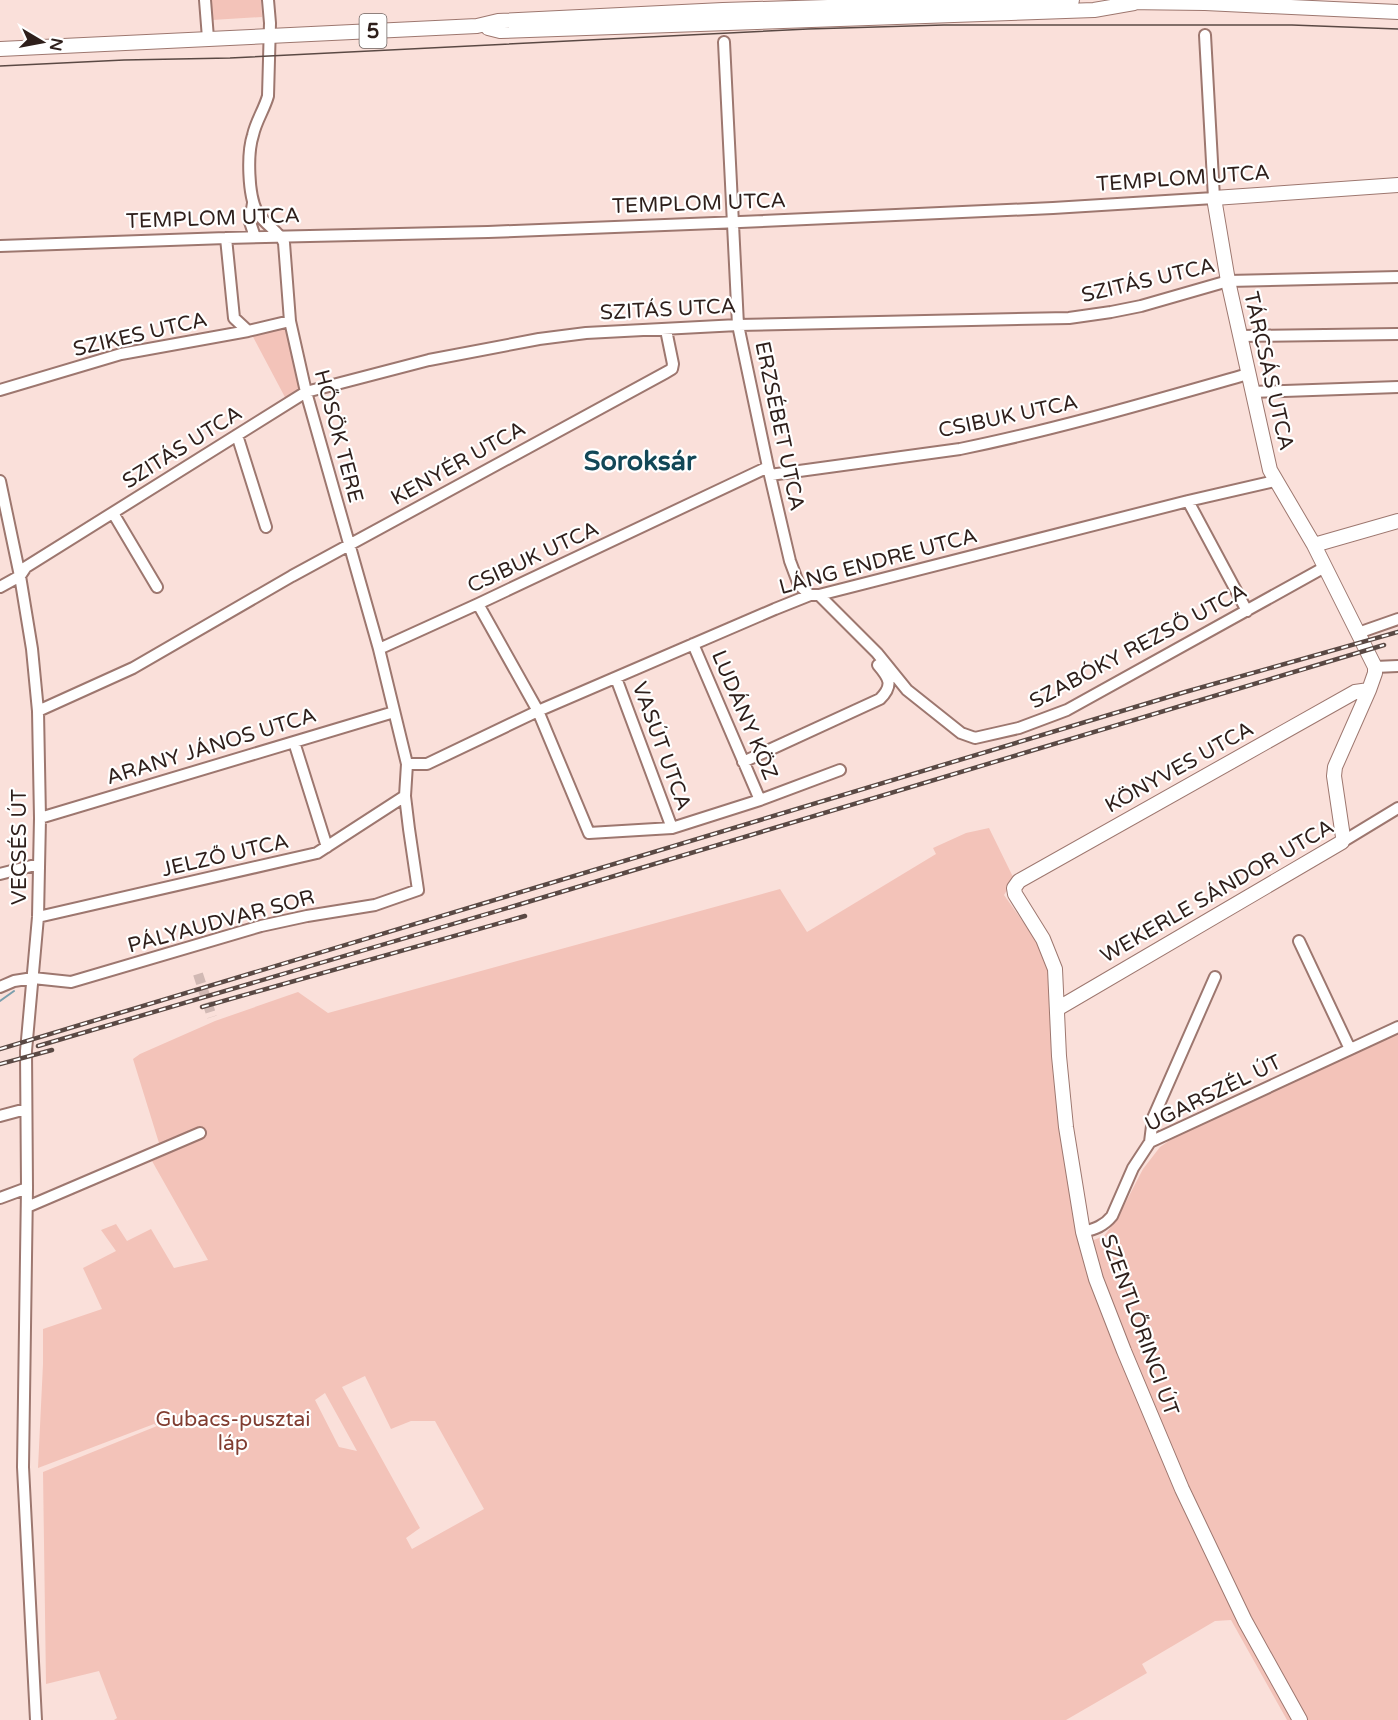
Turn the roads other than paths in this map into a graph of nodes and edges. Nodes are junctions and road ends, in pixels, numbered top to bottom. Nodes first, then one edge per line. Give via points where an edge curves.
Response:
1 (205, 0) edge
2 (268, 0) edge
3 (1072, 0) edge
4 (1102, 0) edge
5 (1205, 2) edge
6 (1134, 3) junction
7 (723, 11) edge
8 (1398, 12) edge
9 (269, 35) junction
10 (1205, 35) dead end
11 (208, 38) junction
12 (0, 39) edge
13 (724, 42) dead end
14 (49, 46) junction
15 (0, 49) edge
16 (0, 56) edge
17 (1398, 185) edge
18 (1214, 198) junction
19 (253, 203) junction
20 (734, 223) junction
21 (255, 237) junction
22 (226, 238) junction
23 (282, 238) junction
24 (0, 246) edge
25 (1398, 277) edge
26 (1228, 281) junction
27 (290, 321) junction
28 (738, 325) junction
29 (666, 330) junction
30 (248, 331) junction
31 (1398, 334) edge
32 (1241, 336) junction
33 (1248, 374) junction
34 (1398, 387) edge
35 (0, 390) edge
36 (306, 392) junction
37 (1252, 392) junction
38 (237, 435) junction
39 (769, 471) junction
40 (0, 481) edge
41 (1275, 481) junction
42 (1188, 501) junction
43 (112, 513) junction
44 (1398, 522) edge
45 (266, 527) dead end
46 (349, 545) junction
47 (1314, 545) junction
48 (1325, 567) junction
49 (20, 576) junction
50 (0, 587) edge
51 (157, 587) dead end
52 (814, 595) junction
53 (478, 604) junction
54 (1247, 611) junction
55 (1398, 619) edge
56 (850, 625) junction
57 (1358, 633) junction
58 (693, 644) junction
59 (379, 649) junction
60 (1398, 666) edge
61 (1375, 667) junction
62 (616, 678) junction
63 (1369, 690) junction
64 (38, 711) junction
65 (538, 711) junction
66 (394, 712) junction
67 (961, 733) joint
68 (294, 742) junction
69 (743, 762) junction
70 (406, 764) junction
71 (840, 770) dead end
72 (405, 796) junction
73 (760, 800) junction
74 (1398, 808) edge
75 (40, 818) junction
76 (672, 828) junction
77 (1341, 842) junction
78 (327, 848) junction
79 (39, 864) junction
80 (0, 874) edge
81 (1014, 888) joint
82 (418, 890) joint
83 (38, 917) junction
84 (1299, 941) dead end
85 (1215, 977) dead end
86 (33, 978) junction
87 (0, 987) edge
88 (1057, 1009) junction
89 (1398, 1027) edge
90 (1350, 1048) junction
91 (26, 1109) junction
92 (0, 1116) edge
93 (200, 1133) dead end
94 (1150, 1142) junction
95 (27, 1188) junction
96 (0, 1198) edge
97 (27, 1206) junction
98 (1083, 1232) junction
99 (36, 1720) edge
100 (1300, 1720) edge

1 - 11 street
2 - 9 street
3 - 7 main road, 5
4 - 6 main road, 5
5 - 6 main road, 5
5 - 8 main road, 5
6 - 7 main road, 5 via 1094,10
7 - 9 main road, 5 via 500,31 477,26
9 - 11 main road, 5
9 - 19 street via 268,96 249,153
10 - 18 street, TÁRCSÁS UTCA
11 - 14 main road, 5
12 - 14 main road
13 - 20 street, ERZSÉBET UTCA
14 - 15 main road, 5
14 - 16 main road
17 - 18 main road, TEMPLOM UTCA
18 - 20 street, TEMPLOM UTCA
18 - 26 main road, TÁRCSÁS UTCA
19 - 21 street via 250,222
19 - 23 street via 263,222
20 - 23 street, TEMPLOM UTCA
20 - 28 street, ERZSÉBET UTCA
21 - 22 street, TEMPLOM UTCA
21 - 23 street, TEMPLOM UTCA
22 - 24 street, TEMPLOM UTCA
22 - 30 street via 234,318
23 - 27 street, HŐSÖK TERE
25 - 26 street, SZITÁS UTCA
26 - 28 street, SZITÁS UTCA via 1141,306 1069,318
26 - 32 main road, TÁRCSÁS UTCA
27 - 30 street, SZIKES UTCA
27 - 36 street, HŐSÖK TERE
28 - 29 street, SZITÁS UTCA
28 - 39 street, ERZSÉBET UTCA
29 - 36 street, SZITÁS UTCA via 539,339 429,360
29 - 46 street, KENYÉR UTCA via 672,369
30 - 35 street, SZIKES UTCA via 121,354
31 - 32 street
32 - 33 main road, TÁRCSÁS UTCA
33 - 37 main road, TÁRCSÁS UTCA
33 - 39 street, CSIBUK UTCA via 990,443
34 - 37 street
36 - 38 street, SZITÁS UTCA
36 - 46 street, HŐSÖK TERE
37 - 41 main road, TÁRCSÁS UTCA
38 - 43 street, SZITÁS UTCA
38 - 45 street
39 - 52 street, ERZSÉBET UTCA via 790,561 799,585
39 - 53 street, CSIBUK UTCA
40 - 49 street, VECSÉS ÚT
41 - 42 street, LÁNG ENDRE UTCA
41 - 47 main road, TÁRCSÁS UTCA
42 - 52 street, LÁNG ENDRE UTCA
42 - 54 street
43 - 49 street, SZITÁS UTCA via 26,567
43 - 51 street
44 - 47 main road
46 - 59 street, HŐSÖK TERE
46 - 64 street, KENYÉR UTCA via 133,668
47 - 48 main road, TÁRCSÁS UTCA
48 - 54 street, SZABÓKY REZSŐ UTCA
48 - 57 main road, TÁRCSÁS UTCA
49 - 50 street, SZITÁS UTCA
49 - 64 street, VECSÉS ÚT
52 - 56 street, ERZSÉBET UTCA
52 - 58 street, LÁNG ENDRE UTCA
53 - 59 street, CSIBUK UTCA
53 - 65 street
54 - 67 street, SZABÓKY REZSŐ UTCA via 1061,713 975,738
55 - 57 street
56 - 67 street, ERZSÉBET UTCA via 907,690
56 - 69 street via 852,635 887,678 886,693
57 - 61 main road, TÁRCSÁS UTCA
58 - 62 street, LÁNG ENDRE UTCA
58 - 69 street, LUDÁNY KÖZ
59 - 66 street, HŐSÖK TERE
60 - 61 street
61 - 63 main road
62 - 65 street, LÁNG ENDRE UTCA
62 - 76 street, VASÚT UTCA
63 - 77 main road via 1335,767
63 - 81 main road, KÖNYVES UTCA via 1355,692 1019,881
64 - 75 street, VECSÉS ÚT
65 - 70 street, LÁNG ENDRE UTCA via 427,764
65 - 76 street via 589,833
66 - 68 street, ARANY JÁNOS UTCA
66 - 70 street, HŐSÖK TERE
68 - 75 street, ARANY JÁNOS UTCA
68 - 78 street
69 - 73 street, LUDÁNY KÖZ
70 - 72 street, HŐSÖK TERE
71 - 73 street
72 - 78 street, JELZŐ UTCA
72 - 82 street, HŐSÖK TERE
73 - 76 street
74 - 77 street, WEKERLE SÁNDOR UTCA
75 - 79 street, VECSÉS ÚT
77 - 88 main road, WEKERLE SÁNDOR UTCA
78 - 83 street, JELZŐ UTCA
79 - 80 street
79 - 83 street, VECSÉS ÚT
81 - 88 main road, SZENTLŐRINCI ÚT via 1050,953
82 - 86 street, PÁLYAUDVAR SOR via 375,905 261,926 71,982
83 - 86 street, VECSÉS ÚT
84 - 90 street
85 - 94 street via 1153,1118
86 - 87 street
86 - 91 street, VECSÉS ÚT via 26,1051
88 - 98 main road, SZENTLŐRINCI ÚT via 1066,1128
89 - 90 street, UGARSZÉL ÚT
90 - 94 street, UGARSZÉL ÚT
91 - 92 street
91 - 95 street, VECSÉS ÚT
93 - 97 street
94 - 98 street, UGARSZÉL ÚT via 1133,1168 1112,1216 1098,1228
95 - 96 street
95 - 97 street, VECSÉS ÚT
97 - 99 street, VECSÉS ÚT via 23,1467
98 - 100 main road, SZENTLŐRINCI ÚT via 1096,1279 1182,1489 1245,1621

